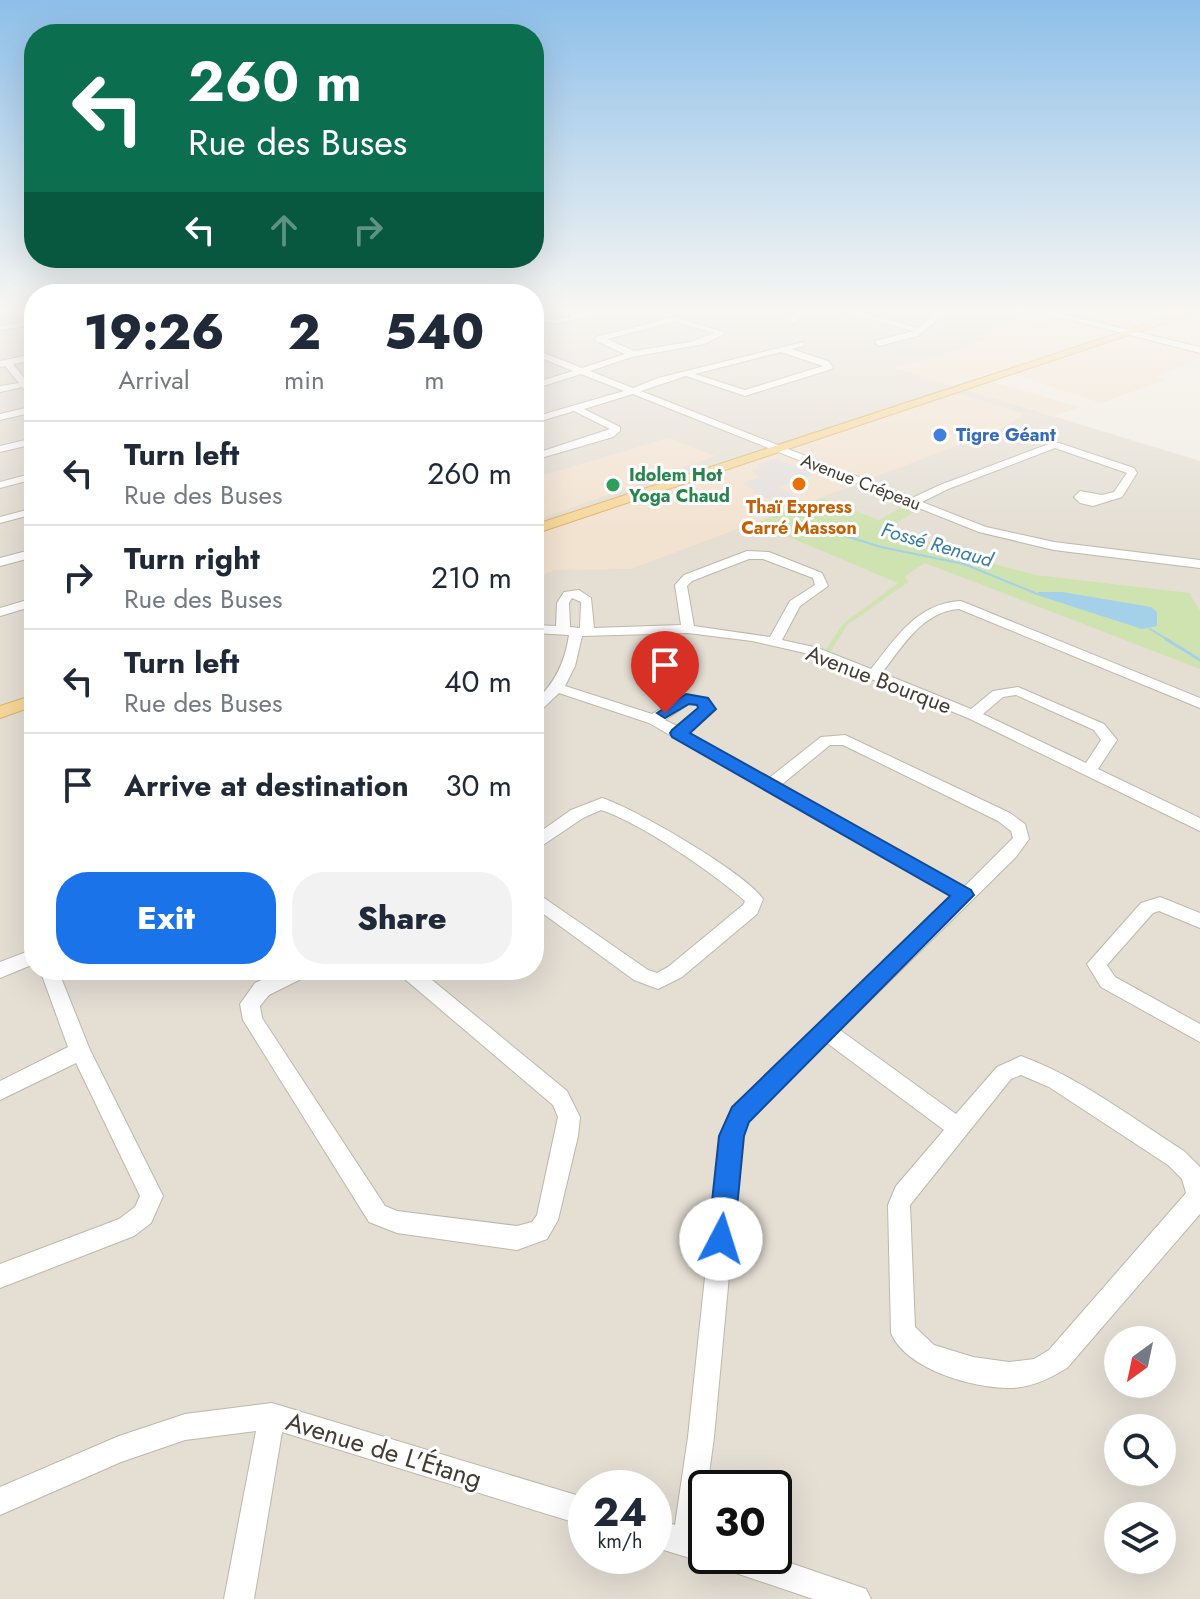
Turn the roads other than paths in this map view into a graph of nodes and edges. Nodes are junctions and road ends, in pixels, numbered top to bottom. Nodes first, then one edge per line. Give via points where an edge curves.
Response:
1 (622, 387) edge
2 (644, 387) edge
3 (726, 387) edge
4 (766, 387) edge
5 (952, 387) edge
6 (956, 387) edge
7 (633, 391) junction
8 (575, 408) junction
9 (24, 411) edge
10 (0, 417) edge
11 (544, 417) edge
12 (24, 443) edge
13 (773, 447) junction
14 (0, 449) edge
15 (544, 454) edge
16 (24, 479) edge
17 (0, 485) edge
18 (1101, 498) dead end
19 (609, 501) junction
20 (913, 502) junction
21 (24, 515) edge
22 (544, 519) edge
23 (0, 520) edge
24 (544, 526) edge
25 (24, 556) edge
26 (0, 562) edge
27 (1200, 564) edge
28 (24, 605) edge
29 (0, 612) edge
30 (688, 629) junction
31 (544, 630) edge
32 (575, 632) junction
33 (775, 641) junction
34 (874, 674) junction
35 (558, 688) junction
36 (24, 693) edge
37 (544, 700) edge
38 (0, 701) edge
39 (24, 704) edge
40 (1200, 704) edge
41 (0, 712) edge
42 (973, 715) junction
43 (654, 720) junction
44 (678, 733) junction
45 (1089, 770) junction
46 (770, 786) junction
47 (1200, 825) edge
48 (544, 838) edge
49 (964, 895) junction
50 (544, 905) edge
51 (1200, 921) edge
52 (24, 960) edge
53 (0, 970) edge
54 (53, 980) edge
55 (281, 980) edge
56 (419, 980) edge
57 (826, 1031) junction
58 (1200, 1034) edge
59 (80, 1051) junction
60 (0, 1091) edge
61 (958, 1128) junction
62 (0, 1276) edge
63 (272, 1416) junction
64 (699, 1470) edge
65 (0, 1501) edge
66 (568, 1506) edge
67 (781, 1574) edge
68 (239, 1599) edge
69 (856, 1599) edge

1 - 7 street, Avenue Crépeau
2 - 7 street
3 - 4 street via 745,393
5 - 13 main road
6 - 13 main road
7 - 8 street
7 - 13 street, Avenue Crépeau
8 - 11 street
8 - 15 street via 617,429
9 - 10 street
12 - 14 street
13 - 19 main road
13 - 20 street, Avenue Crépeau
16 - 17 street
18 - 20 street via 1118,495 1130,470 1055,445
19 - 22 main road
19 - 24 main road
20 - 27 street, Avenue Crépeau via 1027,541
21 - 23 street
25 - 26 street
28 - 29 street
30 - 32 street, Avenue Bourque
30 - 33 street, Avenue Bourque
30 - 33 street via 681,585 688,578 747,555 765,555 818,576 822,586 795,604
31 - 32 street, Avenue Bourque
32 - 35 street via 573,657
33 - 34 street, Avenue Bourque
34 - 40 street via 918,622 947,604 961,605
34 - 42 street, Avenue Bourque
35 - 37 street
35 - 43 street
36 - 38 main road
39 - 41 main road
42 - 45 street, Avenue Bourque
42 - 45 street via 998,692 1008,690 1099,727 1109,740
43 - 44 street
43 - 44 street via 686,699 703,701 707,709
44 - 46 street
45 - 47 street, Avenue Bourque
46 - 49 street
46 - 49 street via 826,740 845,740 1004,817 1019,828 1021,839
48 - 50 street via 586,810 602,804 616,808 754,899 751,909 658,981 641,975
49 - 57 street
51 - 58 street via 1160,904 1147,908 1096,964 1108,982
52 - 53 street
54 - 59 street
55 - 56 street via 262,989 250,1004 253,1020 377,1214 397,1222 517,1238 539,1231 550,1208 567,1136 569,1117 560,1098
57 - 61 street
57 - 64 street via 740,1115 731,1136
59 - 60 street
59 - 62 street via 152,1196 143,1215 126,1228
61 - 61 street via 899,1205 903,1333 926,1355 973,1370 1009,1375 1037,1371 1058,1359 1197,1200 1199,1189 1176,1158 1056,1081 1021,1065 1004,1073
63 - 65 street, Avenue de L'Étang via 185,1427 119,1449
63 - 66 street, Avenue de L'Étang
63 - 68 street
67 - 69 street

